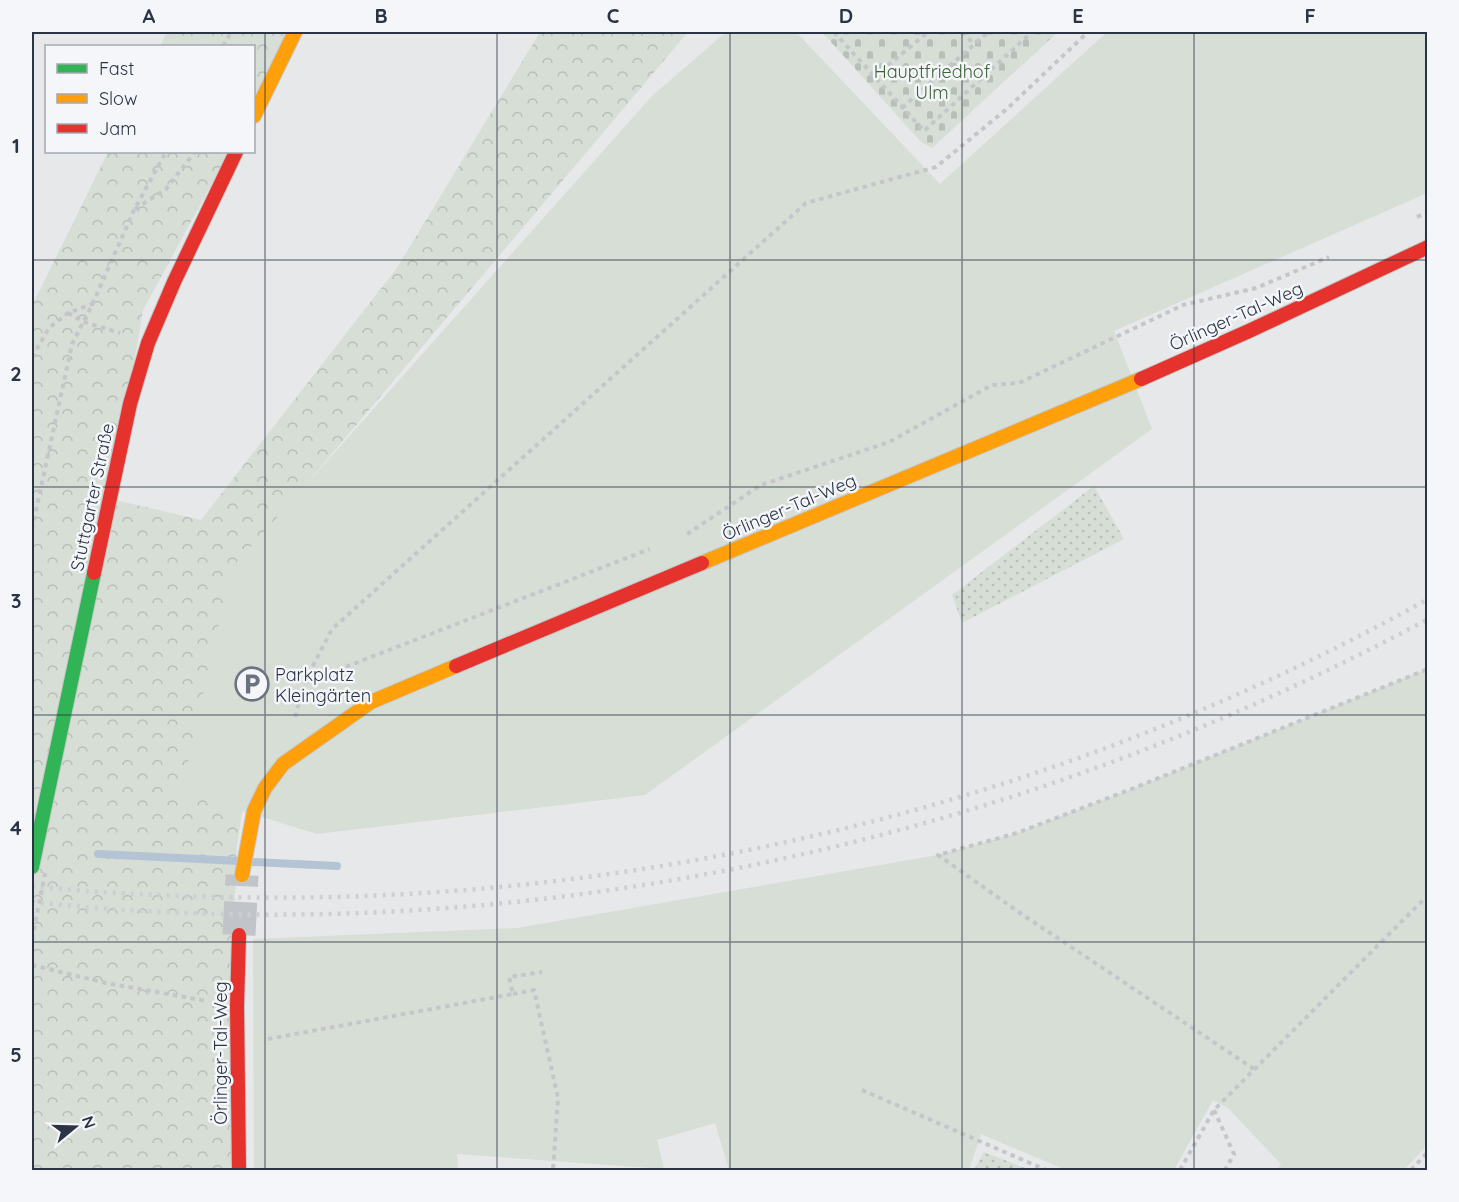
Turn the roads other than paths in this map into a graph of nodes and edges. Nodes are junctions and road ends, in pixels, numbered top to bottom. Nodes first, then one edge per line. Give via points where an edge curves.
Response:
1 (295, 32) edge
2 (255, 114) edge
3 (236, 153) edge
4 (1428, 247) edge
5 (32, 867) edge
6 (242, 875) tunnel mouth
7 (239, 935) tunnel mouth
8 (239, 1170) edge

1 - 2 street
3 - 5 street, Stuttgarter Straße via 148,343 130,404
4 - 6 street, Örlinger-Tal-Weg via 1145,377 371,702 283,764 265,788 254,811
7 - 8 street, Örlinger-Tal-Weg

